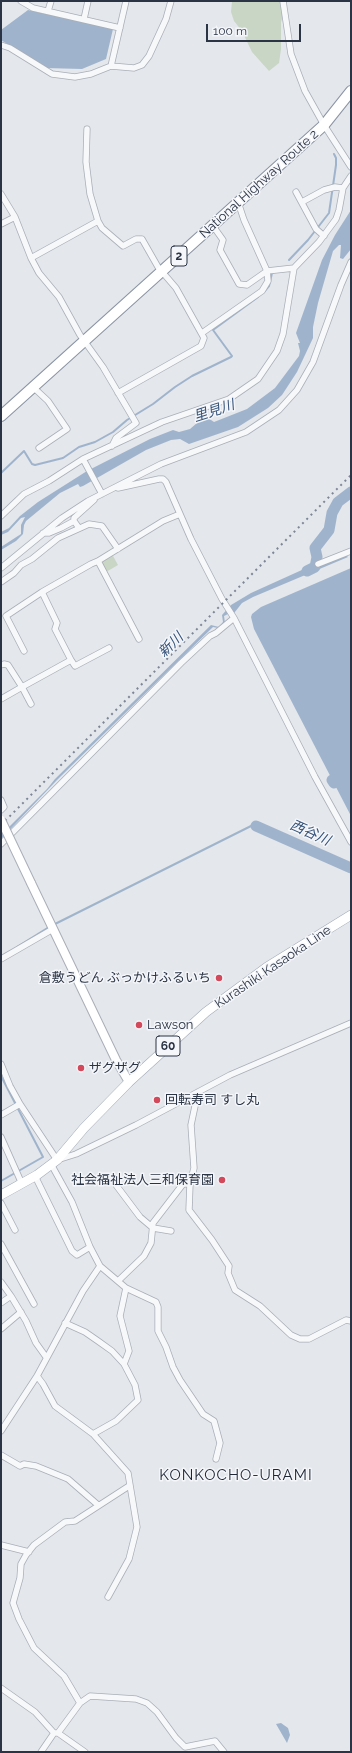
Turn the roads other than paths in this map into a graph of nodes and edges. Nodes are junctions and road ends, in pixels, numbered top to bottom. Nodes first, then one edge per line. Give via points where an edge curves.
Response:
1 (22, 1) edge
2 (51, 1) edge
3 (88, 1) edge
4 (126, 1) edge
5 (171, 1) edge
6 (283, 1) edge
7 (48, 12) junction
8 (84, 19) junction
9 (120, 28) junction
10 (1, 44) edge
11 (111, 66) junction
12 (351, 91) edge
13 (324, 125) junction
14 (87, 129) dead end
15 (351, 167) edge
16 (351, 176) edge
17 (343, 188) junction
18 (296, 192) dead end
19 (1, 194) edge
20 (238, 202) junction
21 (302, 202) junction
22 (15, 217) junction
23 (98, 222) junction
24 (1, 224) edge
25 (212, 226) junction
26 (324, 236) junction
27 (31, 258) junction
28 (351, 262) edge
29 (294, 268) junction
30 (267, 271) junction
31 (161, 272) junction
32 (202, 333) junction
33 (85, 340) junction
34 (33, 387) junction
35 (118, 393) junction
36 (1, 416) edge
37 (112, 446) junction
38 (39, 448) dead end
39 (84, 461) junction
40 (110, 490) junction
41 (100, 494) junction
42 (180, 514) junction
43 (1, 516) edge
44 (74, 521) junction
45 (79, 528) junction
46 (42, 533) junction
47 (118, 548) junction
48 (351, 551) edge
49 (98, 561) junction
50 (318, 564) dead end
51 (1, 568) edge
52 (1, 582) edge
53 (42, 592) junction
54 (234, 618) junction
55 (139, 638) dead end
56 (108, 648) dead end
57 (24, 651) dead end
58 (71, 660) junction
59 (1, 665) edge
60 (22, 687) junction
61 (1, 699) edge
62 (32, 704) dead end
63 (1, 800) edge
64 (1, 810) edge
65 (1, 820) edge
66 (351, 842) edge
67 (1, 844) edge
68 (351, 915) edge
69 (52, 927) junction
70 (1, 959) edge
71 (351, 1023) edge
72 (1, 1064) edge
73 (129, 1082) junction
74 (198, 1092) junction
75 (20, 1105) junction
76 (1, 1115) edge
77 (1, 1138) edge
78 (54, 1162) junction
79 (35, 1176) junction
80 (22, 1184) junction
81 (190, 1184) junction
82 (116, 1185) dead end
83 (1, 1195) edge
84 (1, 1203) edge
85 (153, 1228) junction
86 (15, 1230) dead end
87 (171, 1231) dead end
88 (1, 1244) edge
89 (90, 1247) junction
90 (100, 1266) junction
91 (118, 1281) junction
92 (1, 1282) edge
93 (126, 1288) junction
94 (11, 1296) junction
95 (1, 1303) edge
96 (34, 1304) dead end
97 (21, 1312) junction
98 (351, 1321) edge
99 (65, 1323) junction
100 (1, 1329) edge
101 (46, 1357) junction
102 (124, 1364) junction
103 (37, 1376) junction
104 (1, 1431) edge
105 (93, 1434) junction
106 (1, 1455) edge
107 (216, 1459) dead end
108 (130, 1486) junction
109 (98, 1505) junction
110 (1, 1545) edge
111 (29, 1552) junction
112 (108, 1597) dead end
113 (1, 1688) edge
114 (80, 1703) junction
115 (56, 1733) junction
116 (41, 1752) edge
117 (85, 1752) edge
118 (224, 1752) edge

1 - 7 street via 33,8
2 - 7 street
3 - 8 street
4 - 9 street
5 - 11 street via 166,19 149,56 142,65 134,68
6 - 13 street via 291,54 305,91
7 - 8 street
8 - 9 street
9 - 11 street
10 - 11 street via 52,74 75,77
12 - 13 highway, National Highway Route 2 / 2
13 - 15 street
13 - 20 highway, National Highway Route 2 / 2
14 - 23 street via 88,181
16 - 17 street
17 - 21 street via 332,188
17 - 26 street via 340,210
18 - 21 street
19 - 22 street
20 - 25 highway, National Highway Route 2 / 2
20 - 30 street
21 - 26 street via 317,230
22 - 24 street
22 - 27 street
23 - 27 street
23 - 31 street via 106,233 123,246 136,239 142,239
25 - 30 street via 223,240 220,250 239,284 247,285
25 - 31 highway, National Highway Route 2 / 2
26 - 29 street
27 - 33 street via 39,273 59,296
28 - 40 street via 313,362 297,390 279,410 246,432 161,464
29 - 30 street
29 - 37 street via 283,334 277,351 258,379 229,399 162,422
30 - 32 street via 268,281 262,291
31 - 32 street via 176,288
31 - 33 highway, National Highway Route 2 / 2
32 - 35 street via 204,338 200,346
33 - 34 highway, National Highway Route 2 / 2
33 - 35 street
34 - 36 highway, National Highway Route 2 / 2
34 - 38 street via 48,401 67,429
35 - 37 street via 136,423 116,438
37 - 39 street
39 - 41 street
39 - 43 street via 24,494
40 - 41 street
40 - 42 street via 163,479
41 - 44 street via 74,518
41 - 46 street
42 - 47 street via 163,521
42 - 54 street
44 - 45 street
44 - 46 street via 49,533
45 - 47 street via 89,524 102,526
45 - 52 street via 58,538
46 - 51 street
47 - 49 street
48 - 50 street
49 - 53 street
49 - 55 street
53 - 57 street via 6,616
53 - 58 street via 57,623 55,629
54 - 66 street
54 - 67 street via 181,663
56 - 58 street via 76,666
58 - 60 street
59 - 60 street via 8,665
60 - 61 street
60 - 62 street
63 - 64 street via 4,807
65 - 69 street, bridge
68 - 73 main road, Kurashiki Kasaoka Line / 60 via 292,951 206,1012
69 - 70 street
69 - 73 street
71 - 74 street
72 - 75 street
73 - 78 main road, Kurashiki Kasaoka Line / 60
74 - 78 street via 166,1110
74 - 81 street via 192,1125 194,1168
75 - 76 street
75 - 78 street
77 - 80 street
78 - 79 main road, Kurashiki Kasaoka Line / 60
78 - 89 street
79 - 80 main road, Kurashiki Kasaoka Line / 60
79 - 89 street via 72,1251 76,1255
80 - 83 main road, Kurashiki Kasaoka Line / 60
81 - 85 street via 183,1184 153,1223
81 - 98 street via 189,1210 229,1266 228,1273 235,1290 260,1306 291,1335 300,1339 309,1339 346,1320
82 - 85 street via 140,1217
84 - 86 street
85 - 87 street
85 - 91 street via 152,1243 144,1256
88 - 96 street
89 - 90 street
90 - 91 street
90 - 99 street
91 - 93 street
92 - 94 street
93 - 102 street via 120,1316 129,1351
93 - 107 street via 156,1302 158,1331 173,1367 203,1414 214,1421 220,1443
94 - 95 street
94 - 97 street
97 - 100 street
97 - 101 street
99 - 101 street
99 - 102 street via 98,1341
101 - 103 street
102 - 105 street via 135,1385 138,1400 116,1420
103 - 104 street
103 - 105 street via 55,1406
105 - 108 street via 128,1473
106 - 109 street via 20,1466 36,1466 68,1479
108 - 109 street
108 - 112 street via 137,1527 129,1559
109 - 111 street via 75,1521 64,1522
110 - 111 street
111 - 114 street via 21,1564 13,1603 34,1648 64,1676
113 - 115 street via 35,1712
114 - 115 street
114 - 118 street via 90,1696 136,1699 147,1703 157,1712 185,1747 215,1741
115 - 116 street
115 - 117 street

